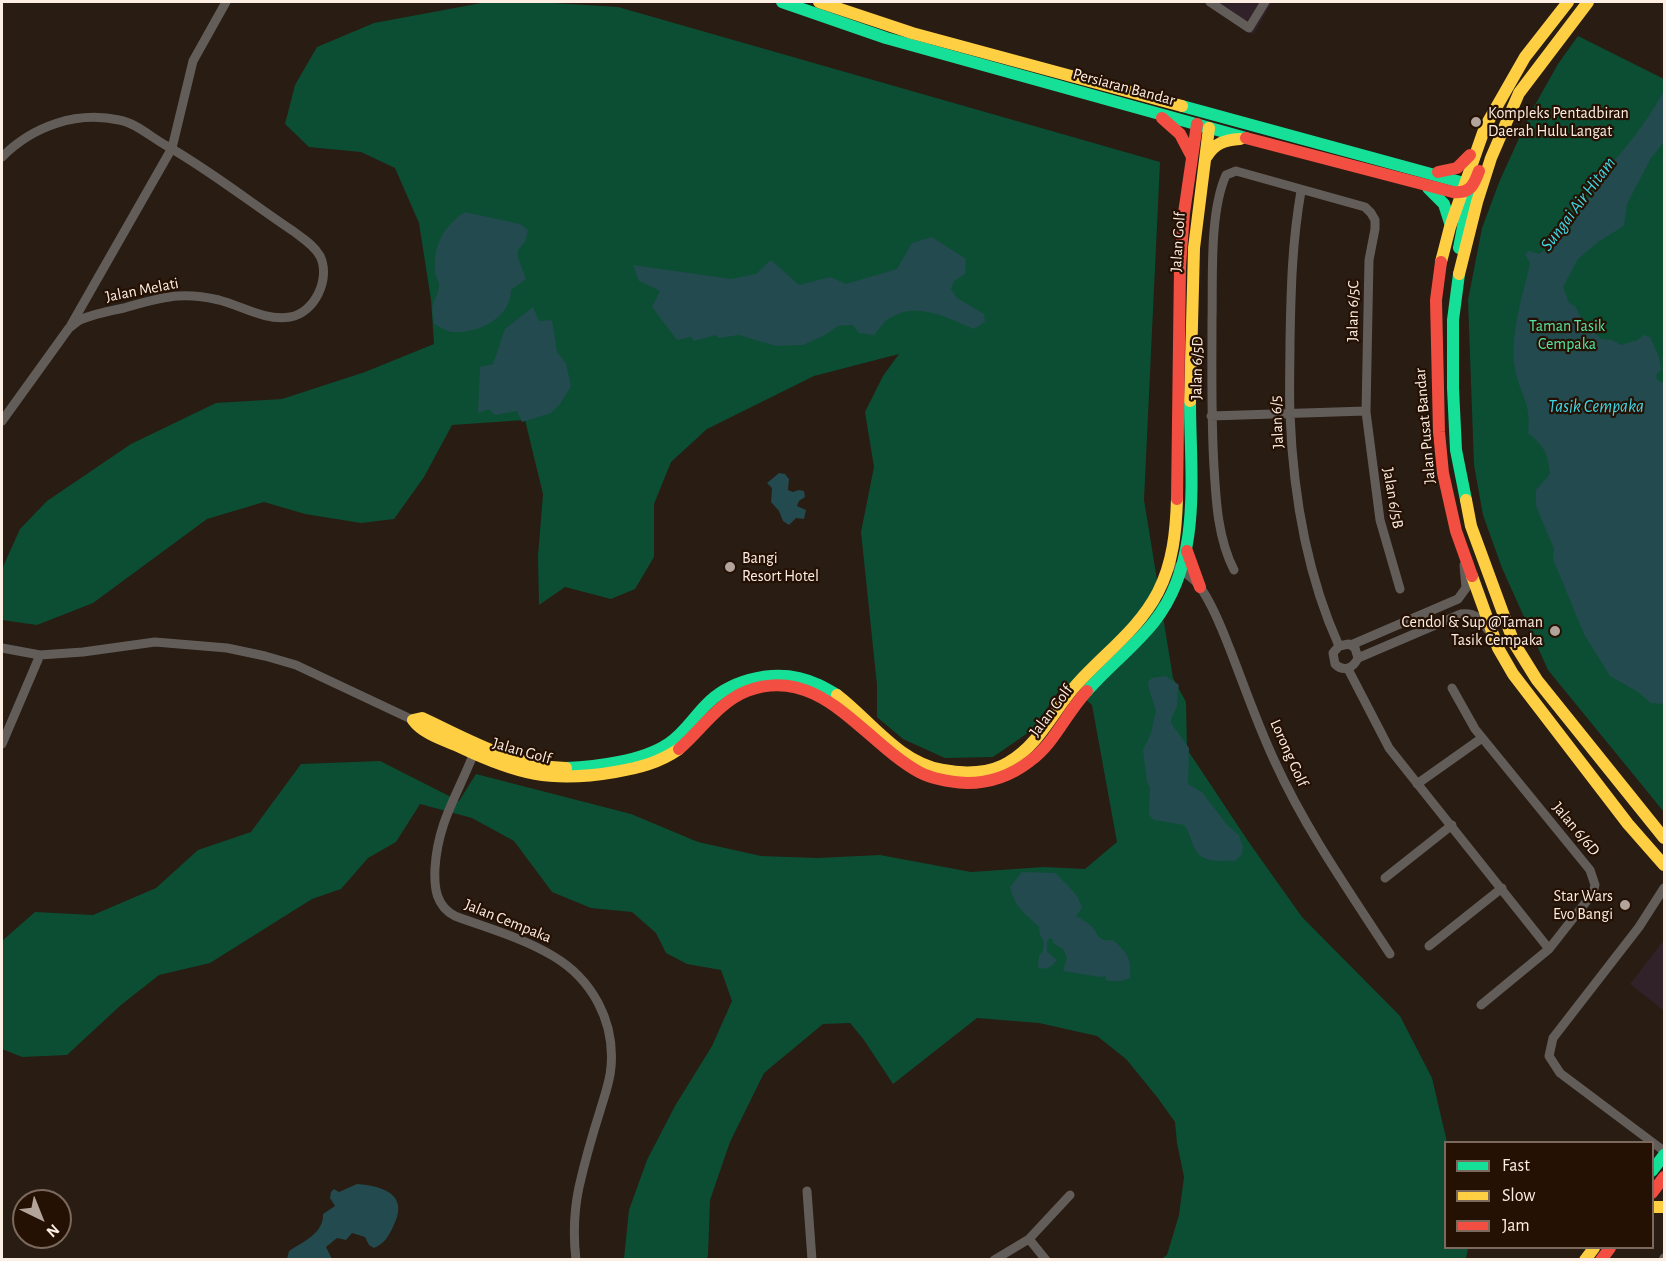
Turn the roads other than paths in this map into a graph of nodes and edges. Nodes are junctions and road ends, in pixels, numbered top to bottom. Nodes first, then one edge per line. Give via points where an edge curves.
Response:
1 (226, 2) edge
2 (782, 2) edge
3 (819, 2) edge
4 (1210, 2) edge
5 (1265, 2) edge
6 (1568, 2) edge
7 (1586, 5) edge
8 (1525, 57) junction
9 (1126, 90) junction
10 (1519, 93) junction
11 (1155, 113) junction
12 (1204, 124) junction
13 (1294, 136) junction
14 (1250, 139) junction
15 (1478, 143) junction
16 (172, 148) junction
17 (2, 157) edge
18 (1198, 160) junction
19 (1421, 172) junction
20 (1425, 185) junction
21 (1465, 189) junction
22 (1301, 190) junction
23 (1450, 227) junction
24 (1186, 267) junction
25 (1458, 279) junction
26 (69, 328) junction
27 (1366, 411) junction
28 (1290, 414) junction
29 (1211, 416) junction
30 (2, 421) edge
31 (1456, 531) junction
32 (1187, 550) junction
33 (1170, 565) junction
34 (1183, 570) junction
35 (1234, 570) dead end
36 (1202, 589) junction
37 (1400, 589) dead end
38 (1174, 592) junction
39 (1351, 645) junction
40 (1339, 646) junction
41 (2, 648) edge
42 (1498, 648) junction
43 (40, 655) junction
44 (1358, 658) junction
45 (1348, 669) junction
46 (1452, 688) dead end
47 (413, 720) joint
48 (1482, 738) junction
49 (2, 744) edge
50 (476, 749) junction
51 (544, 771) junction
52 (1417, 784) junction
53 (1452, 825) junction
54 (1665, 838) edge
55 (1654, 855) junction
56 (1665, 865) edge
57 (1665, 872) edge
58 (1385, 878) dead end
59 (1502, 888) junction
60 (1665, 888) edge
61 (1430, 946) dead end
62 (1550, 949) junction
63 (1390, 954) dead end
64 (1481, 1005) dead end
65 (1649, 1141) edge
66 (1665, 1153) edge
67 (1654, 1170) edge
68 (1665, 1177) edge
69 (807, 1191) dead end
70 (1654, 1191) edge
71 (1070, 1195) dead end
72 (1029, 1239) junction
73 (576, 1260) edge
74 (812, 1260) edge
75 (994, 1260) edge
76 (1046, 1260) edge

1 - 16 street via 193,61
2 - 11 main road, Persiaran Bandar via 886,38
3 - 9 main road, Persiaran Bandar via 912,33
4 - 5 street via 1249,28
6 - 8 main road, Jalan Pusat Bandar
7 - 8 main road via 1569,14 1535,57
7 - 10 main road, Jalan Pusat Bandar
8 - 15 main road, Jalan Pusat Bandar
9 - 12 main road
9 - 13 main road, Persiaran Bandar
10 - 21 main road via 1491,138 1475,181
10 - 25 main road, Jalan Pusat Bandar via 1485,174
11 - 12 main road, Persiaran Bandar
11 - 18 main road via 1174,126
12 - 13 main road via 1213,121 1261,134
12 - 14 main road, Persiaran Bandar
12 - 18 main road, Jalan Golf
13 - 19 main road, Persiaran Bandar
14 - 18 main road via 1225,140
14 - 20 main road, Persiaran Bandar
15 - 19 main road via 1460,168
15 - 21 main road, Jalan Pusat Bandar
16 - 17 street via 120,120 72,118 27,137
16 - 26 street
16 - 26 street, Jalan Melati via 319,254 324,266 312,305 301,314 278,318 218,300 178,296 101,313
18 - 24 main road, Jalan Golf via 1184,210
19 - 21 main road, Persiaran Bandar
20 - 21 main road, Persiaran Bandar
20 - 23 main road via 1444,204
21 - 23 main road, Jalan Pusat Bandar
21 - 25 main road via 1468,201 1461,230
22 - 27 street, Jalan 6/5C via 1365,207 1375,220 1369,260
22 - 28 street, Jalan 6/5 via 1292,256
22 - 29 street, Jalan 6/5D via 1236,171 1226,175 1221,187 1213,244
23 - 31 main road, Jalan Pusat Bandar via 1436,300 1436,352 1443,473
24 - 32 main road, Jalan Golf via 1190,507
24 - 33 main road, Jalan Golf via 1177,519
25 - 54 main road, Jalan Pusat Bandar via 1453,320 1456,450 1471,526 1514,643 1537,680
26 - 30 street, Jalan Melati
27 - 28 street
27 - 37 street, Jalan 6/5B via 1380,520
28 - 29 street
28 - 40 street, Jalan 6/5 via 1307,554
29 - 35 street, Jalan 6/5D via 1219,519 1226,554
31 - 39 street via 1466,581 1463,594
31 - 42 main road, Jalan Pusat Bandar
32 - 34 main road, Jalan Golf
32 - 36 main road
33 - 34 street, Lorong Golf
33 - 51 main road, Jalan Golf via 1149,608 1075,685 1037,740 1023,754 996,768 958,772 925,765 835,692 815,682 777,675 749,680 724,691 676,738 652,753
34 - 36 street, Lorong Golf
34 - 38 main road, Jalan Golf
36 - 38 main road via 1185,586
36 - 63 street, Lorong Golf via 1286,785
38 - 51 main road, Jalan Golf via 1133,646 1081,697 1043,750 1014,771 980,783 934,780 898,759 831,702 803,689 776,685 748,691 726,702 686,743 657,762 584,778 560,778
39 - 40 street
39 - 44 street
40 - 45 street via 1333,660 1338,667
41 - 43 street, Jalan Golf
42 - 44 street via 1481,619 1468,613
42 - 55 main road, Jalan Pusat Bandar via 1529,698
43 - 47 street, Jalan Golf via 155,642 227,648 296,665
43 - 49 street
44 - 45 street
45 - 52 street via 1389,748
46 - 48 street, Jalan 6/6D
47 - 50 main road, Jalan Golf via 419,728
48 - 52 street
48 - 62 street, Jalan 6/6D via 1594,877 1593,893
50 - 51 main road, Jalan Golf via 516,770
50 - 73 street, Jalan Cempaka via 438,840 434,877 438,900 447,912 552,955 567,966 595,996 611,1038 611,1069 574,1216
52 - 53 street
53 - 58 street
53 - 59 street
55 - 56 main road, Jalan Pusat Bandar
55 - 57 street, Jalan Pusat Bandar
59 - 61 street
59 - 62 street
60 - 65 street via 1554,1038 1549,1056 1560,1073
62 - 64 street, Jalan 6/6D
66 - 67 main road
68 - 70 main road
69 - 74 street
71 - 72 street
72 - 75 street
72 - 76 street

